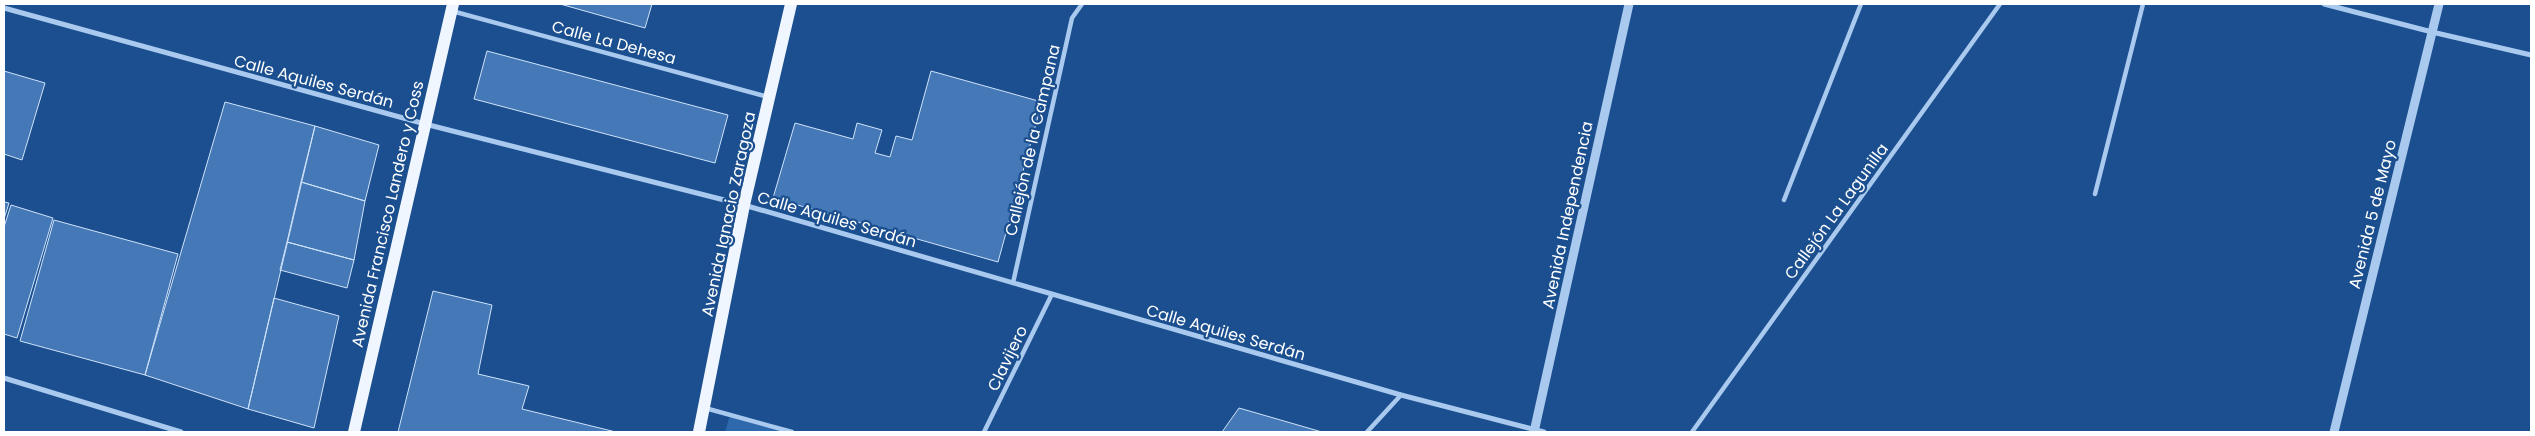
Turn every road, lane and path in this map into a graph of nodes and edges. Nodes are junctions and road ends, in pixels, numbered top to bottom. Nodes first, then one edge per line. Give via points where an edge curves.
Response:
1 (791, 4) edge
2 (1082, 4) edge
3 (1629, 4) edge
4 (1861, 4) edge
5 (2000, 4) edge
6 (2143, 4) edge
7 (2324, 4) edge
8 (2439, 4) edge
9 (452, 7) edge
10 (4, 8) edge
11 (2432, 32) junction
12 (2531, 55) edge
13 (769, 97) junction
14 (425, 124) junction
15 (2095, 194) dead end
16 (1784, 200) dead end
17 (744, 205) junction
18 (1013, 283) junction
19 (1052, 294) junction
20 (4, 378) edge
21 (1401, 395) junction
22 (705, 408) junction
23 (1538, 431) edge
24 (180, 432) edge
25 (354, 432) edge
26 (699, 432) edge
27 (792, 432) edge
28 (984, 432) edge
29 (1367, 432) edge
30 (1692, 432) edge
31 (2334, 432) edge

1 - 13 main road, Avenida Ignacio Zaragoza
2 - 18 street, Callejón de la Campana via 1072,18
3 - 23 street, Avenida Independencia
4 - 16 street
5 - 30 street, Callejón La Lagunilla
6 - 15 street
7 - 11 street
8 - 11 street, Avenida 5 de Mayo
9 - 13 street, Calle La Dehesa
9 - 14 main road, Avenida Francisco Landero y Coss
10 - 14 street, Calle Aquiles Serdán
11 - 12 street
11 - 31 street, Avenida 5 de Mayo
13 - 17 main road, Avenida Ignacio Zaragoza
14 - 17 street, Calle Aquiles Serdán
14 - 25 main road, Avenida Francisco Landero y Coss
17 - 18 street, Calle Aquiles Serdán
17 - 22 main road, Avenida Ignacio Zaragoza
18 - 19 street, Calle Aquiles Serdán
19 - 21 street, Calle Aquiles Serdán
19 - 28 street, Clavijero
20 - 24 street
21 - 23 street, Calle Aquiles Serdán
21 - 29 street
22 - 26 main road, Avenida Ignacio Zaragoza
22 - 27 street

